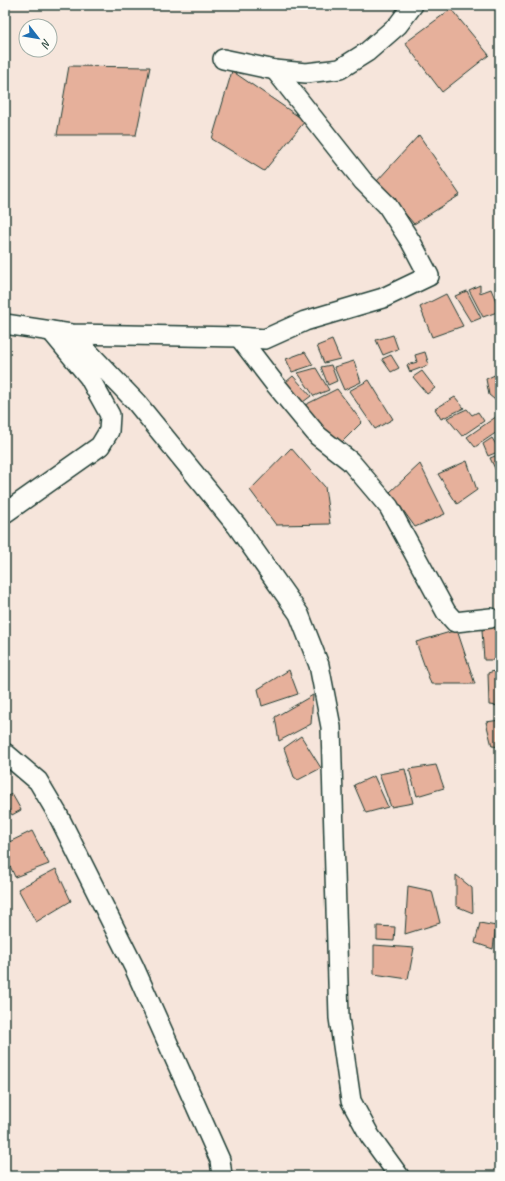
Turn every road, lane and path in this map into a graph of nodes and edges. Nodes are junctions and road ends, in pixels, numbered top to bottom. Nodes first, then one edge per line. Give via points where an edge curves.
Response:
1 (413, 5) edge
2 (223, 59) dead end
3 (275, 70) junction
4 (5, 324) edge
5 (51, 331) junction
6 (71, 334) junction
7 (239, 337) junction
8 (5, 513) edge
9 (491, 618) dead end
10 (5, 753) edge
11 (222, 1176) edge
12 (399, 1176) edge

1 - 3 street via 398,24 366,52 340,69 306,73
2 - 3 street
3 - 7 street via 363,181 387,205 429,276 383,298 305,321 265,338
4 - 5 street
5 - 6 street
5 - 8 street via 90,377 110,415 109,431 100,446
6 - 7 street
6 - 12 street via 136,402 237,526 298,614 319,665 331,727 339,1018 351,1101 370,1136
7 - 9 street via 318,436 350,461 389,507 446,612 455,622
10 - 11 street via 38,781 57,813 134,967 220,1160

